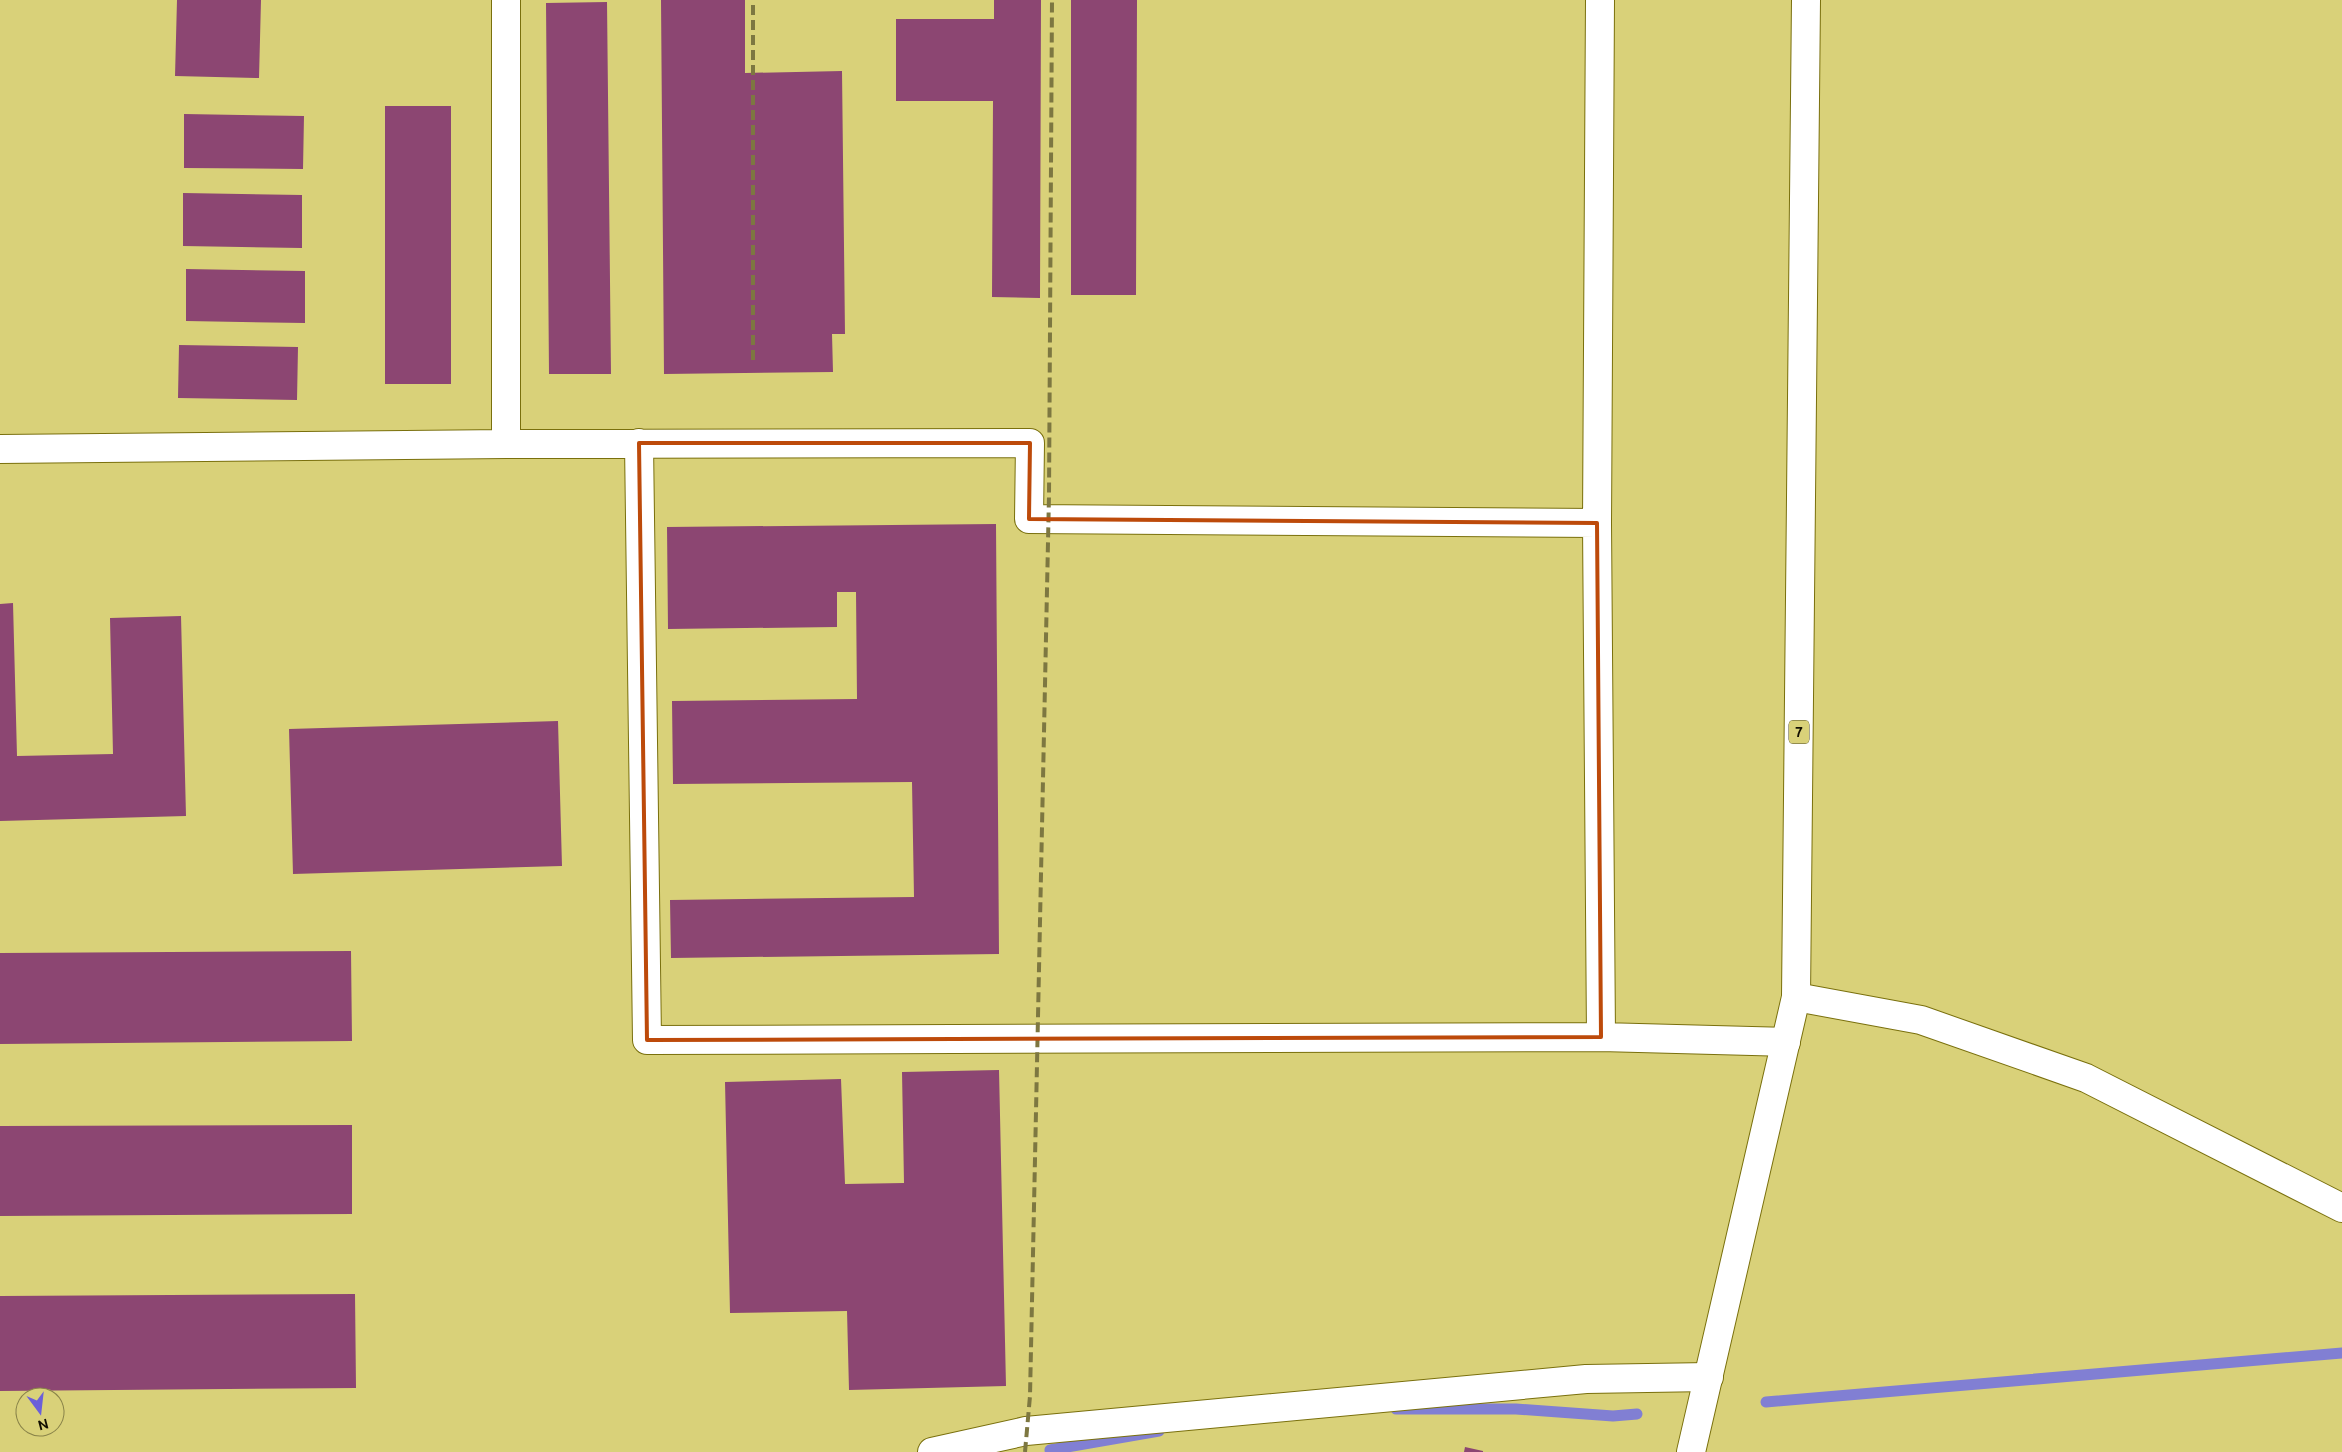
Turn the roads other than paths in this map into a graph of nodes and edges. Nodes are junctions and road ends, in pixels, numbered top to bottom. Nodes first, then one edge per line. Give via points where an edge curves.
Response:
1 (506, 0) edge
2 (1600, 0) edge
3 (1806, 0) edge
4 (639, 443) junction
5 (506, 444) junction
6 (0, 449) edge
7 (1597, 523) junction
8 (1796, 997) junction
9 (1601, 1037) junction
10 (1786, 1042) junction
11 (2342, 1208) edge
12 (1709, 1377) junction
13 (932, 1452) edge
14 (1691, 1452) edge

1 - 5 main road
2 - 7 main road
3 - 8 main road, 7
4 - 5 main road
4 - 7 main road via 1030,443 1029,519
4 - 9 main road via 647,1040
5 - 6 main road
7 - 9 main road
8 - 10 main road, 7
8 - 11 main road via 1921,1020 2086,1078
9 - 10 main road
10 - 12 main road, 7
12 - 13 main road via 1586,1379 1026,1430
12 - 14 main road, 7

